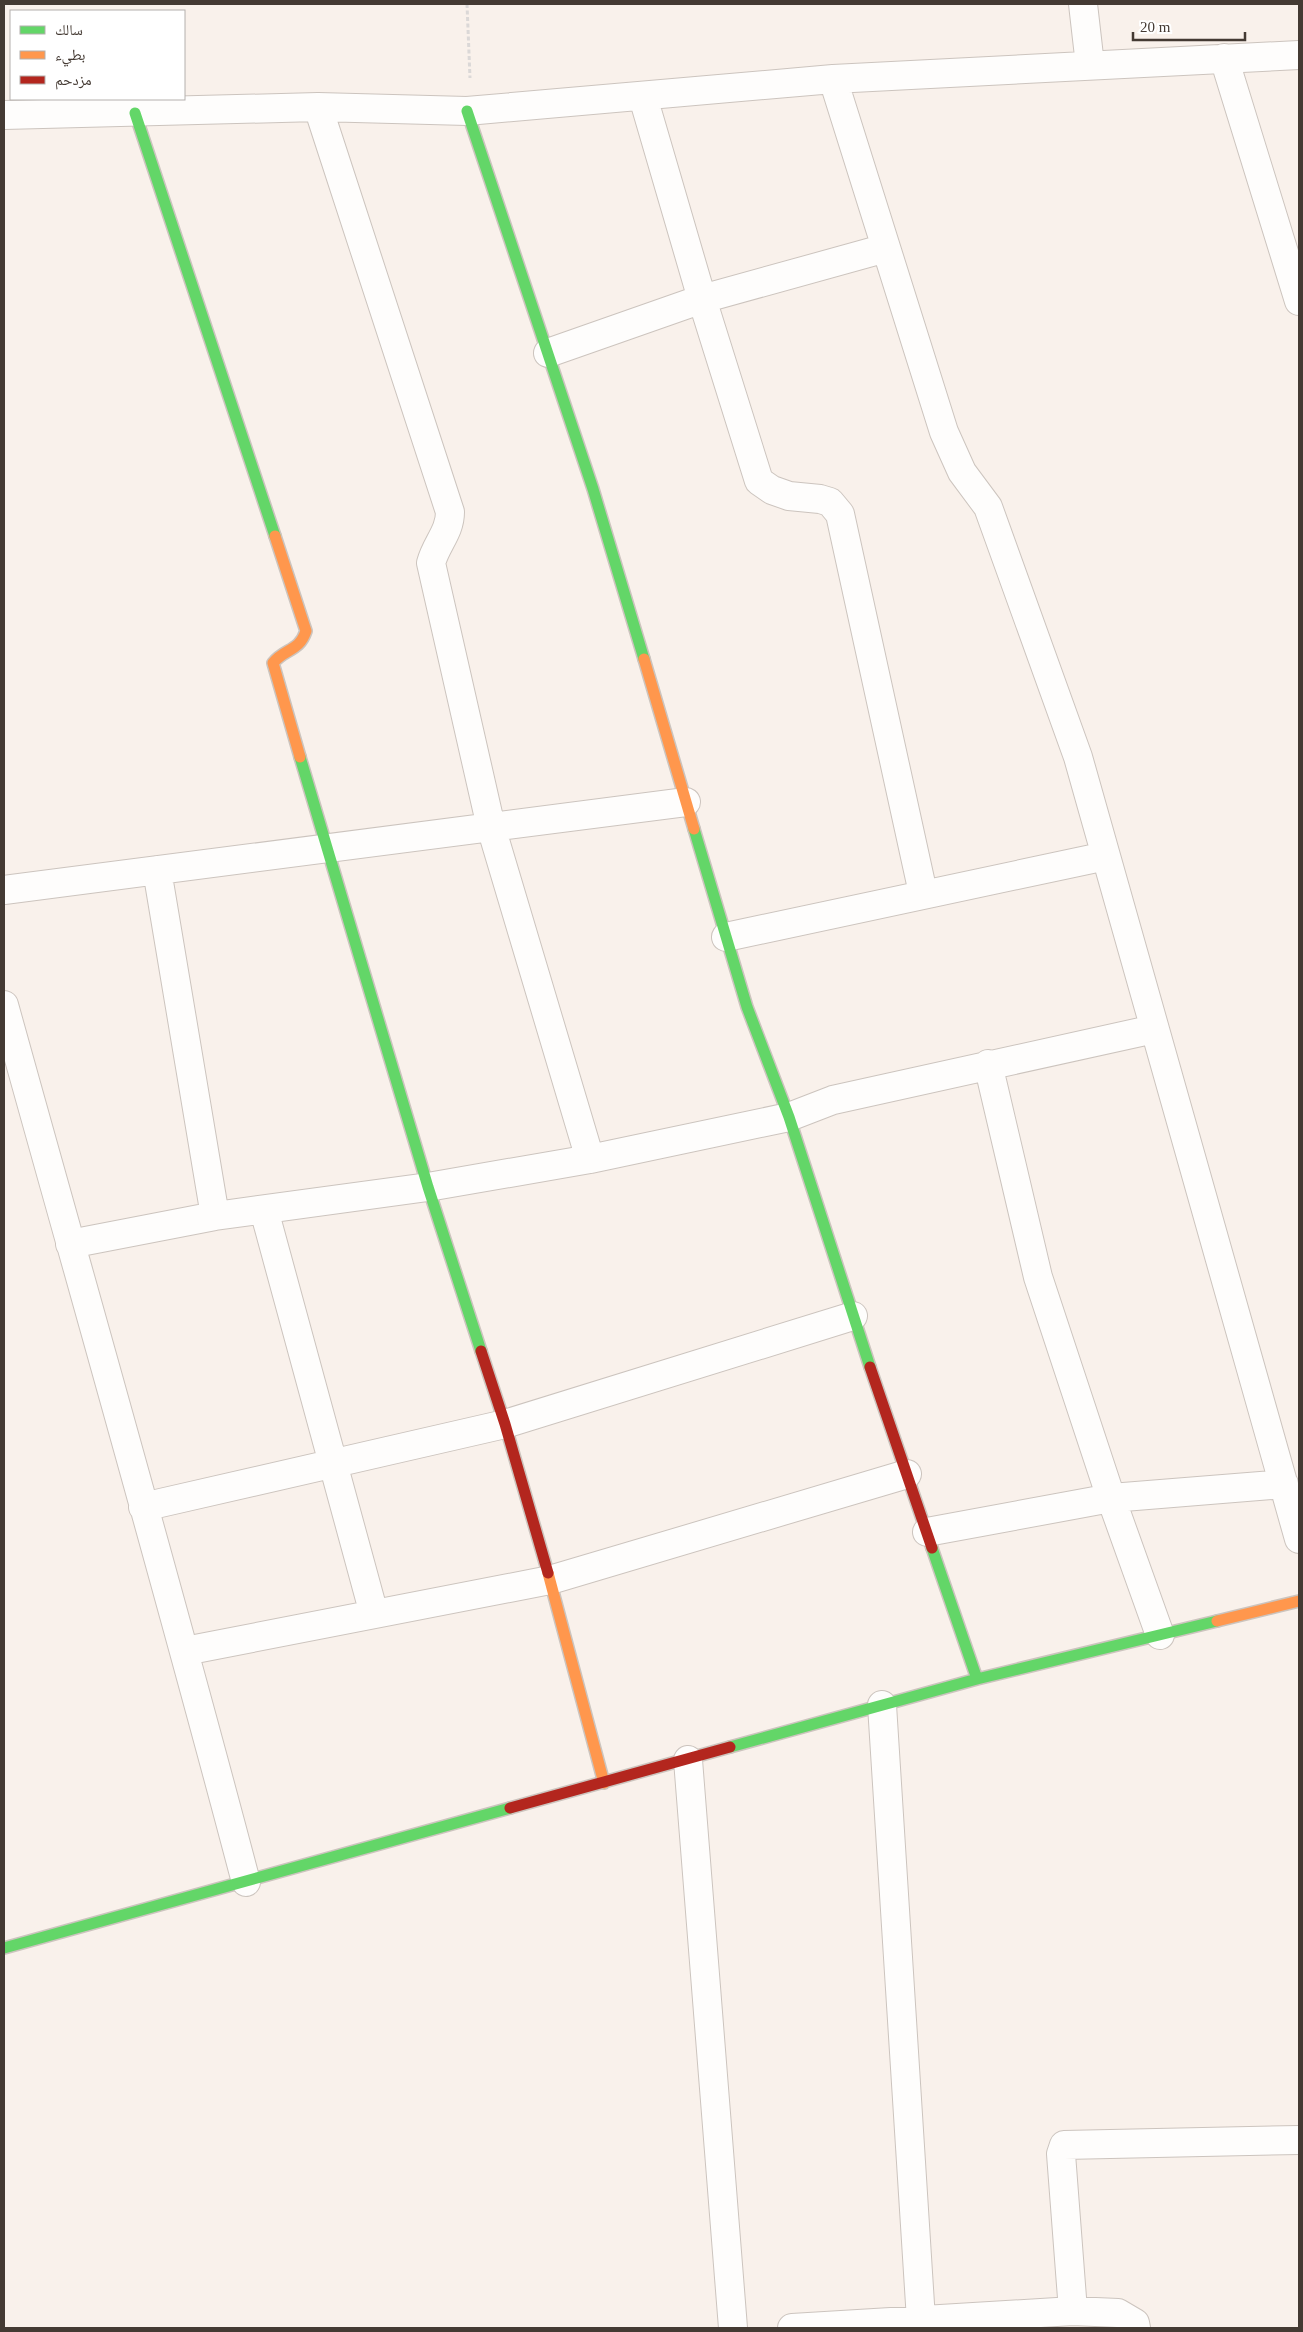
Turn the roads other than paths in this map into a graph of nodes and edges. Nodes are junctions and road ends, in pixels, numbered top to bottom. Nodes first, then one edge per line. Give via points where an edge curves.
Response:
1 (1083, 4) edge
2 (1299, 55) edge
3 (1224, 58) junction
4 (1090, 65) junction
5 (833, 79) junction
6 (643, 97) junction
7 (318, 107) junction
8 (467, 110) junction
9 (135, 113) junction
10 (4, 115) edge
11 (886, 248) junction
12 (702, 299) junction
13 (1299, 302) edge
14 (548, 353) junction
15 (686, 802) junction
16 (491, 827) junction
17 (326, 849) junction
18 (1106, 856) junction
19 (157, 870) junction
20 (4, 890) edge
21 (923, 893) junction
22 (726, 937) junction
23 (4, 1005) edge
24 (1154, 1029) junction
25 (988, 1064) junction
26 (788, 1117) junction
27 (590, 1158) junction
28 (428, 1187) junction
29 (264, 1210) junction
30 (215, 1216) junction
31 (70, 1244) junction
32 (853, 1316) junction
33 (505, 1424) junction
34 (332, 1465) junction
35 (907, 1474) junction
36 (1284, 1484) junction
37 (1110, 1498) junction
38 (143, 1508) junction
39 (927, 1532) junction
40 (1299, 1539) edge
41 (550, 1580) junction
42 (1299, 1601) edge
43 (374, 1614) junction
44 (1160, 1635) junction
45 (185, 1652) junction
46 (977, 1679) junction
47 (882, 1705) junction
48 (688, 1760) junction
49 (604, 1783) junction
50 (246, 1882) junction
51 (4, 1948) edge
52 (1299, 2140) edge
53 (1073, 2312) junction
54 (921, 2320) junction
55 (734, 2328) edge
56 (792, 2328) edge
57 (1136, 2328) edge

1 - 4 street
2 - 3 street
3 - 4 street
3 - 13 street
4 - 5 street
5 - 6 street
5 - 11 street
6 - 8 street
6 - 12 street
7 - 8 street
7 - 9 street
7 - 16 street via 450,512 450,523 431,562
8 - 14 street
9 - 10 street
9 - 17 street via 306,631 299,647 277,656 273,663
11 - 12 street
11 - 18 street via 944,432 962,472 988,507 1078,758
12 - 14 street
12 - 21 street via 760,481 789,496 820,498 830,502 840,514
14 - 15 street via 593,489
15 - 16 street
15 - 22 street
16 - 17 street
16 - 27 street
17 - 19 street
17 - 28 street
18 - 21 street
18 - 24 street
19 - 20 street
19 - 30 street
21 - 22 street
22 - 26 street via 747,1007
23 - 31 street
24 - 25 street
24 - 36 street
25 - 26 street via 833,1100
25 - 37 street via 1038,1277
26 - 27 street
26 - 32 street
27 - 28 street
28 - 29 street
28 - 33 street
29 - 30 street
29 - 34 street
30 - 31 street
31 - 38 street
32 - 33 street
32 - 35 street
33 - 34 street
33 - 41 street
34 - 38 street
34 - 43 street
35 - 39 street
35 - 41 street
36 - 37 street
36 - 40 street
37 - 39 street
37 - 44 street
38 - 45 street
39 - 46 street
41 - 43 street
41 - 49 street
42 - 44 street
43 - 45 street
44 - 46 street
45 - 50 street
46 - 47 street
47 - 48 street
47 - 54 street
48 - 49 street
48 - 55 street
49 - 50 street
50 - 51 street
52 - 53 street via 1064,2145 1061,2154
53 - 54 street
53 - 57 street via 1118,2313 1135,2323
54 - 56 street

